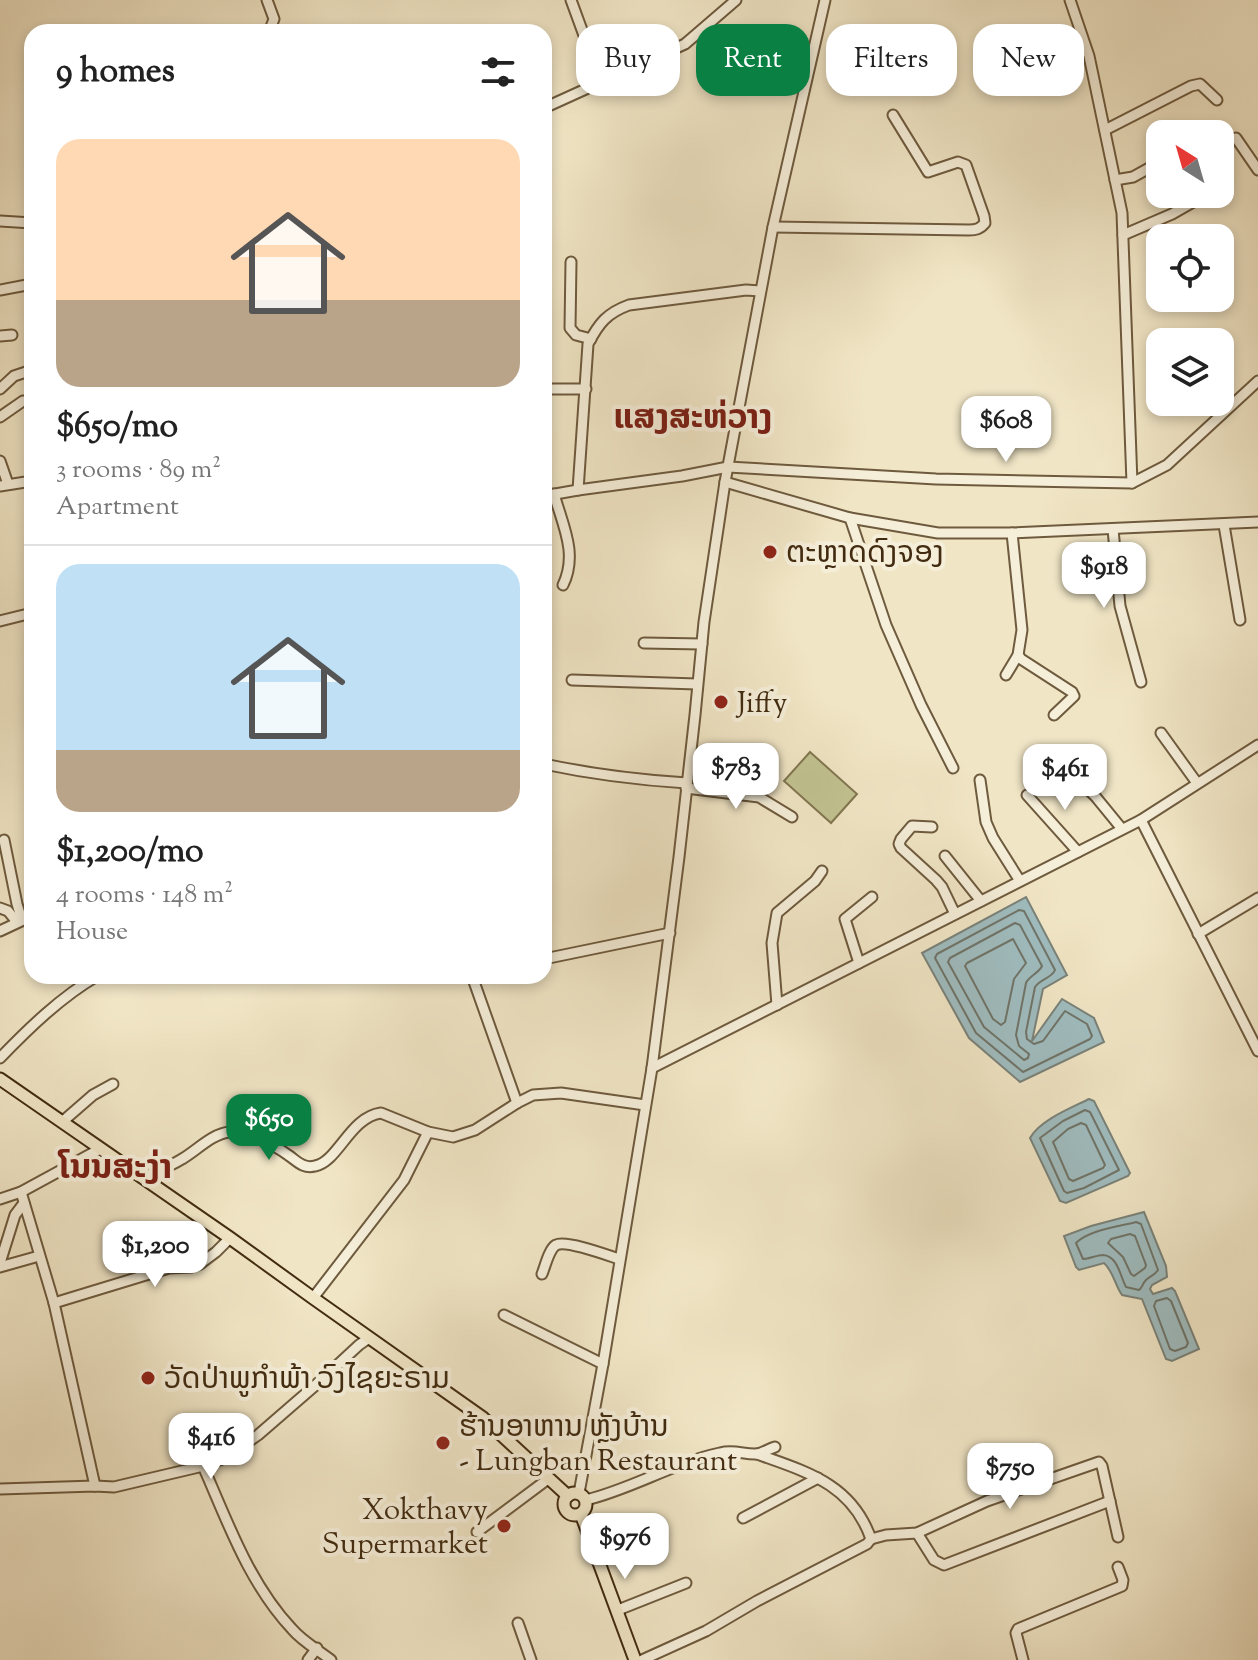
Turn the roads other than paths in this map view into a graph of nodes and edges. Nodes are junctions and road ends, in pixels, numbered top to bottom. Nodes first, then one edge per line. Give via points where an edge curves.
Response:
1 (267, 0) edge
2 (571, 0) edge
3 (720, 0) edge
4 (736, 0) edge
5 (825, 0) edge
6 (1070, 0) edge
7 (726, 11) junction
8 (272, 24) edge
9 (580, 24) edge
10 (680, 46) edge
11 (576, 93) edge
12 (1217, 100) dead end
13 (552, 104) edge
14 (893, 115) dead end
15 (1105, 130) junction
16 (1234, 139) edge
17 (1146, 170) edge
18 (1258, 170) edge
19 (1115, 180) junction
20 (1182, 208) edge
21 (0, 221) edge
22 (24, 222) edge
23 (773, 227) junction
24 (1123, 235) junction
25 (571, 262) dead end
26 (24, 286) edge
27 (0, 290) edge
28 (760, 291) junction
29 (12, 335) dead end
30 (0, 336) edge
31 (591, 339) junction
32 (24, 373) edge
33 (1258, 381) edge
34 (0, 389) edge
35 (552, 389) edge
36 (586, 389) junction
37 (23, 401) dead end
38 (0, 417) edge
39 (0, 461) edge
40 (728, 467) junction
41 (24, 482) edge
42 (725, 482) junction
43 (1132, 483) junction
44 (4, 485) edge
45 (578, 490) junction
46 (552, 494) edge
47 (552, 503) edge
48 (850, 518) junction
49 (1258, 522) edge
50 (1224, 525) junction
51 (1113, 529) junction
52 (1012, 533) junction
53 (563, 585) dead end
54 (24, 615) edge
55 (1240, 620) dead end
56 (0, 621) edge
57 (644, 643) dead end
58 (702, 644) junction
59 (1018, 655) junction
60 (1006, 675) dead end
61 (572, 680) dead end
62 (1141, 682) dead end
63 (697, 684) junction
64 (1054, 715) dead end
65 (1161, 733) dead end
66 (1258, 745) edge
67 (552, 766) edge
68 (953, 768) dead end
69 (1067, 769) dead end
70 (980, 780) dead end
71 (1197, 783) junction
72 (686, 785) junction
73 (1027, 795) dead end
74 (792, 817) dead end
75 (1141, 820) junction
76 (932, 827) dead end
77 (1122, 829) junction
78 (4, 840) dead end
79 (1078, 852) junction
80 (945, 856) dead end
81 (822, 871) dead end
82 (11, 874) junction
83 (0, 875) edge
84 (1020, 881) junction
85 (872, 897) dead end
86 (1258, 898) edge
87 (981, 901) junction
88 (0, 908) edge
89 (955, 914) junction
90 (24, 919) edge
91 (0, 931) edge
92 (670, 933) junction
93 (1198, 934) junction
94 (552, 957) edge
95 (859, 963) junction
96 (83, 984) edge
97 (475, 984) edge
98 (777, 1005) junction
99 (1258, 1051) edge
100 (0, 1058) edge
101 (652, 1068) junction
102 (0, 1079) edge
103 (113, 1084) dead end
104 (517, 1103) junction
105 (645, 1105) junction
106 (62, 1122) junction
107 (428, 1132) junction
108 (100, 1149) junction
109 (142, 1178) junction
110 (21, 1192) junction
111 (0, 1199) edge
112 (24, 1203) junction
113 (230, 1238) junction
114 (39, 1256) junction
115 (619, 1259) junction
116 (0, 1265) edge
117 (542, 1274) dead end
118 (313, 1298) junction
119 (54, 1303) junction
120 (504, 1315) dead end
121 (369, 1338) junction
122 (603, 1364) junction
123 (775, 1447) dead end
124 (757, 1454) junction
125 (203, 1466) junction
126 (818, 1478) junction
127 (548, 1479) junction
128 (95, 1486) junction
129 (0, 1489) edge
130 (578, 1496) junction
131 (1110, 1501) junction
132 (581, 1514) junction
133 (743, 1518) dead end
134 (477, 1532) dead end
135 (917, 1533) junction
136 (1118, 1537) dead end
137 (871, 1539) junction
138 (1118, 1567) dead end
139 (686, 1583) dead end
140 (618, 1610) junction
141 (518, 1623) dead end
142 (317, 1648) junction
143 (308, 1660) edge
144 (331, 1660) edge
145 (531, 1660) edge
146 (635, 1660) edge
147 (642, 1660) edge
148 (1023, 1660) edge

1 - 8 street
2 - 9 street
3 - 7 street
4 - 7 street
5 - 23 street
6 - 15 street
7 - 10 street
11 - 13 street
12 - 15 street via 1200,84 1191,86
14 - 23 street via 928,172 958,162 966,165 984,216 982,227
15 - 19 street
16 - 18 street
17 - 19 street
19 - 24 street
20 - 24 street
21 - 22 street
23 - 28 street
24 - 43 street
25 - 31 street via 570,328
26 - 27 street
28 - 31 street via 629,305 605,318
28 - 40 street
29 - 30 street
31 - 36 street
32 - 34 street
33 - 43 street via 1167,465
35 - 36 street
36 - 45 street
37 - 38 street
39 - 44 street
40 - 42 street
40 - 43 street
40 - 45 street
41 - 44 street
42 - 48 street
42 - 58 street
45 - 46 street
47 - 53 street via 570,553
48 - 52 street via 938,533
48 - 68 street via 886,625
49 - 50 street
50 - 51 street
50 - 55 street
51 - 52 street
51 - 62 street via 1120,606
52 - 59 street via 1022,630
54 - 56 street
57 - 58 street
58 - 63 street
59 - 60 street
59 - 64 street via 1072,692 1074,696
61 - 63 street
63 - 72 street
65 - 71 street
66 - 71 street
67 - 72 street
69 - 77 street
70 - 84 street via 986,822
71 - 75 street
72 - 74 street via 759,797
72 - 92 street
73 - 79 street
75 - 77 street
75 - 93 street
76 - 89 street via 912,826 899,844 936,880
77 - 79 street
78 - 82 street
79 - 84 street
80 - 87 street
81 - 98 street via 777,913 772,943
82 - 83 street
82 - 90 street
84 - 87 street
85 - 95 street via 845,919
86 - 93 street
87 - 89 street
88 - 90 street
89 - 95 street
90 - 91 street
92 - 94 street
92 - 101 street
93 - 99 street
95 - 98 street
96 - 100 street
97 - 104 street
98 - 101 street
101 - 105 street
102 - 106 main road
103 - 106 street
104 - 105 street via 533,1095 561,1093
104 - 107 street via 466,1135
105 - 115 street
106 - 108 main road
107 - 109 street via 375,1113 324,1162 307,1167 274,1147 228,1132
107 - 118 street via 404,1180
108 - 109 main road
108 - 110 street
109 - 113 main road
110 - 111 street
110 - 112 street
112 - 114 street
112 - 116 street via 15,1215
113 - 118 main road
113 - 119 street via 200,1264 169,1268
114 - 116 street
114 - 119 street
115 - 117 street via 558,1244
115 - 122 street
118 - 121 main road
119 - 128 street
120 - 122 street
121 - 125 street via 258,1435
121 - 127 main road via 483,1418
122 - 130 street
123 - 124 street
124 - 126 street
124 - 130 street via 722,1452 605,1496
125 - 128 street via 114,1487
125 - 142 street via 264,1597 294,1632
126 - 133 street
126 - 137 street via 858,1510
127 - 130 main road
127 - 134 street
128 - 129 street
130 - 132 main road via 586,1508
130 - 132 main road via 565,1500 566,1511
131 - 135 street via 944,1565 934,1560
131 - 135 street via 1102,1466 1096,1462
131 - 136 street
132 - 140 main road
135 - 137 street
137 - 147 street via 706,1631
138 - 148 street via 1122,1586 1018,1629
139 - 140 street
140 - 146 main road
141 - 145 street
142 - 143 street
142 - 144 street

